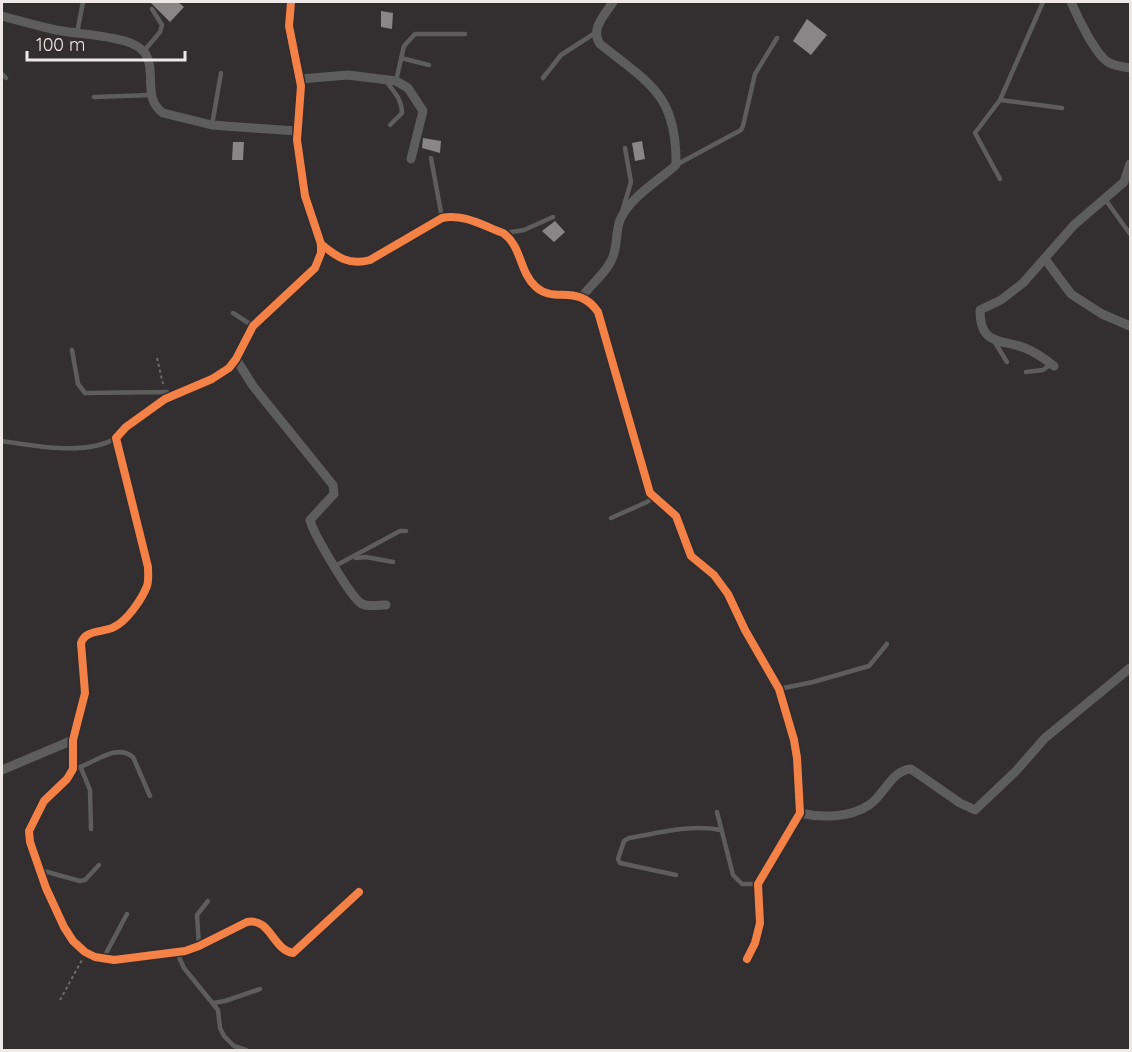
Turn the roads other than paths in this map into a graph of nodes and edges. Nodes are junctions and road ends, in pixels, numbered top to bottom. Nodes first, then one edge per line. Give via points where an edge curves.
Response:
1 (83, 2) edge
2 (291, 2) edge
3 (613, 2) edge
4 (1043, 2) edge
5 (1071, 2) edge
6 (152, 9) dead end
7 (2, 16) edge
8 (77, 33) junction
9 (595, 33) junction
10 (465, 34) dead end
11 (777, 38) dead end
12 (144, 51) junction
13 (401, 58) junction
14 (429, 65) dead end
15 (1131, 68) edge
16 (221, 73) dead end
17 (543, 78) dead end
18 (300, 79) junction
19 (391, 81) junction
20 (151, 95) junction
21 (94, 97) dead end
22 (1000, 100) junction
23 (1062, 108) dead end
24 (213, 125) junction
25 (390, 125) dead end
26 (296, 131) junction
27 (625, 148) dead end
28 (431, 158) dead end
29 (411, 159) dead end
30 (1131, 164) edge
31 (676, 165) junction
32 (1000, 179) dead end
33 (1105, 199) junction
34 (553, 217) dead end
35 (442, 218) junction
36 (620, 221) junction
37 (503, 233) junction
38 (1131, 234) edge
39 (321, 244) junction
40 (1045, 259) junction
41 (582, 297) junction
42 (233, 313) dead end
43 (254, 326) junction
44 (1131, 326) edge
45 (994, 341) junction
46 (72, 350) dead end
47 (236, 359) junction
48 (1007, 362) dead end
49 (1052, 365) joint
50 (1026, 372) dead end
51 (169, 393) junction
52 (116, 438) junction
53 (2, 441) edge
54 (650, 493) junction
55 (611, 518) dead end
56 (406, 531) dead end
57 (354, 558) junction
58 (393, 562) dead end
59 (335, 566) junction
60 (386, 605) dead end
61 (887, 644) dead end
62 (1131, 668) edge
63 (779, 689) junction
64 (73, 740) junction
65 (77, 768) junction
66 (2, 770) edge
67 (150, 796) dead end
68 (717, 812) dead end
69 (800, 813) junction
70 (91, 829) dead end
71 (721, 830) junction
72 (99, 865) dead end
73 (40, 870) junction
74 (676, 875) dead end
75 (758, 884) junction
76 (359, 892) dead end
77 (207, 900) dead end
78 (128, 914) dead end
79 (199, 946) junction
80 (177, 953) junction
81 (103, 959) junction
82 (747, 959) dead end
83 (260, 989) dead end
84 (213, 1003) junction
85 (246, 1050) edge

1 - 8 lane
2 - 18 street via 289,26
3 - 9 street
4 - 22 lane
5 - 15 street via 1101,56
6 - 12 lane via 162,26
7 - 8 street
8 - 12 street via 124,41
9 - 17 lane via 561,55
9 - 31 street via 600,44 662,98 672,124
10 - 13 lane via 415,34 408,40
11 - 31 lane via 755,74 741,130
12 - 20 street
13 - 14 lane
13 - 19 lane
16 - 24 lane
18 - 19 street via 348,75
18 - 26 street
19 - 25 lane via 403,110
19 - 29 street via 408,88 423,111
20 - 21 lane
20 - 24 street via 163,113
22 - 23 lane
22 - 32 lane via 975,133
24 - 26 street
26 - 39 street via 305,196
27 - 36 lane via 631,182
28 - 35 lane
30 - 33 street via 1124,182
31 - 36 street via 635,200
33 - 38 lane
33 - 40 street via 1074,225
34 - 37 lane via 524,230
35 - 37 street via 460,217
35 - 39 street via 359,263 338,257
36 - 41 street via 611,263
37 - 41 street via 514,243 536,287 546,293
39 - 43 street via 315,268
40 - 44 street via 1071,294 1102,314
40 - 45 street via 1014,292 980,310 986,333
41 - 54 street via 598,312
42 - 43 lane
43 - 47 street
45 - 48 lane
45 - 49 street via 1023,347
46 - 51 lane via 78,384 86,393
47 - 51 street via 221,375
47 - 59 street via 273,412 333,485 334,494 310,520
49 - 50 lane
51 - 52 street
52 - 53 lane via 107,444 82,448
52 - 64 street via 148,578 142,595 123,621 82,638 85,693
54 - 55 lane via 647,502
54 - 63 street via 676,516 691,556 722,584
56 - 57 lane
57 - 58 lane
57 - 59 lane
59 - 60 street via 359,603
61 - 63 lane via 868,666
62 - 69 street via 1045,738 975,810 911,769 900,772 870,805 855,812 835,816
63 - 69 street via 797,758
64 - 65 street
64 - 66 street
65 - 67 lane via 102,756 129,753
65 - 70 lane via 90,790
65 - 73 street via 44,801 32,822 30,842
68 - 71 lane
69 - 75 street
71 - 74 lane via 694,828 624,841 620,863
71 - 75 lane via 733,875 742,884
72 - 73 lane via 80,881
73 - 81 street via 45,888 73,941 85,952
75 - 82 street via 760,923
76 - 79 street via 293,953 284,950 254,920
77 - 79 lane via 197,915
78 - 81 lane
79 - 80 street
80 - 81 street
80 - 84 lane via 184,968
83 - 84 lane
84 - 85 lane via 224,1036 234,1046

